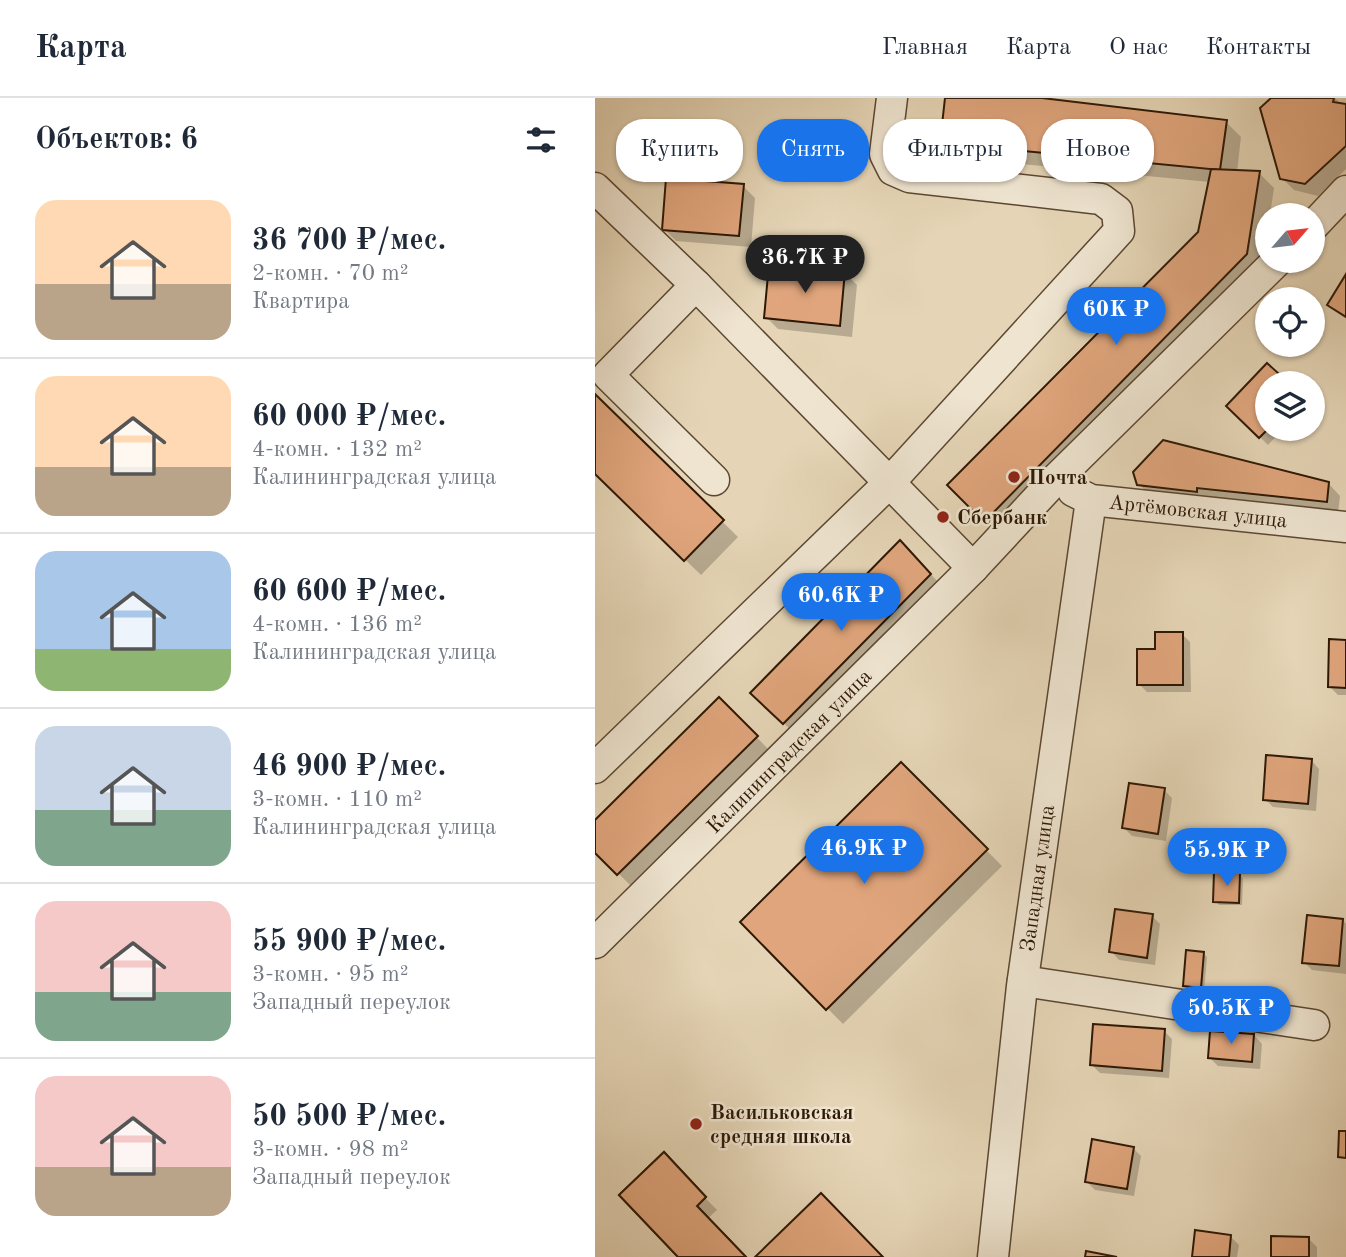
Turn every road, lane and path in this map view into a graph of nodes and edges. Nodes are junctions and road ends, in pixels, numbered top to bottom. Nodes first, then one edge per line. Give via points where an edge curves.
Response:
1 (892, 98) edge
2 (595, 188) edge
3 (1346, 191) edge
4 (1325, 213) edge
5 (1265, 273) edge
6 (696, 285) junction
7 (714, 480) dead end
8 (1054, 481) junction
9 (889, 483) junction
10 (1091, 500) junction
11 (1346, 527) edge
12 (973, 568) junction
13 (595, 768) edge
14 (595, 943) edge
15 (1023, 981) junction
16 (1314, 1025) dead end
17 (993, 1257) edge

1 - 9 street via 885,154 893,170 909,177 1101,199 1117,211 1119,231
2 - 6 street
3 - 4 street
5 - 8 street, Калининградская улица
6 - 7 street via 608,375
6 - 9 street
8 - 10 street, Артёмовская улица
8 - 12 street, Калининградская улица
9 - 12 street
9 - 13 street
10 - 11 street, Артёмовская улица
10 - 15 street, Западная улица
12 - 14 street, Калининградская улица
15 - 16 street
15 - 17 street, Западная улица

